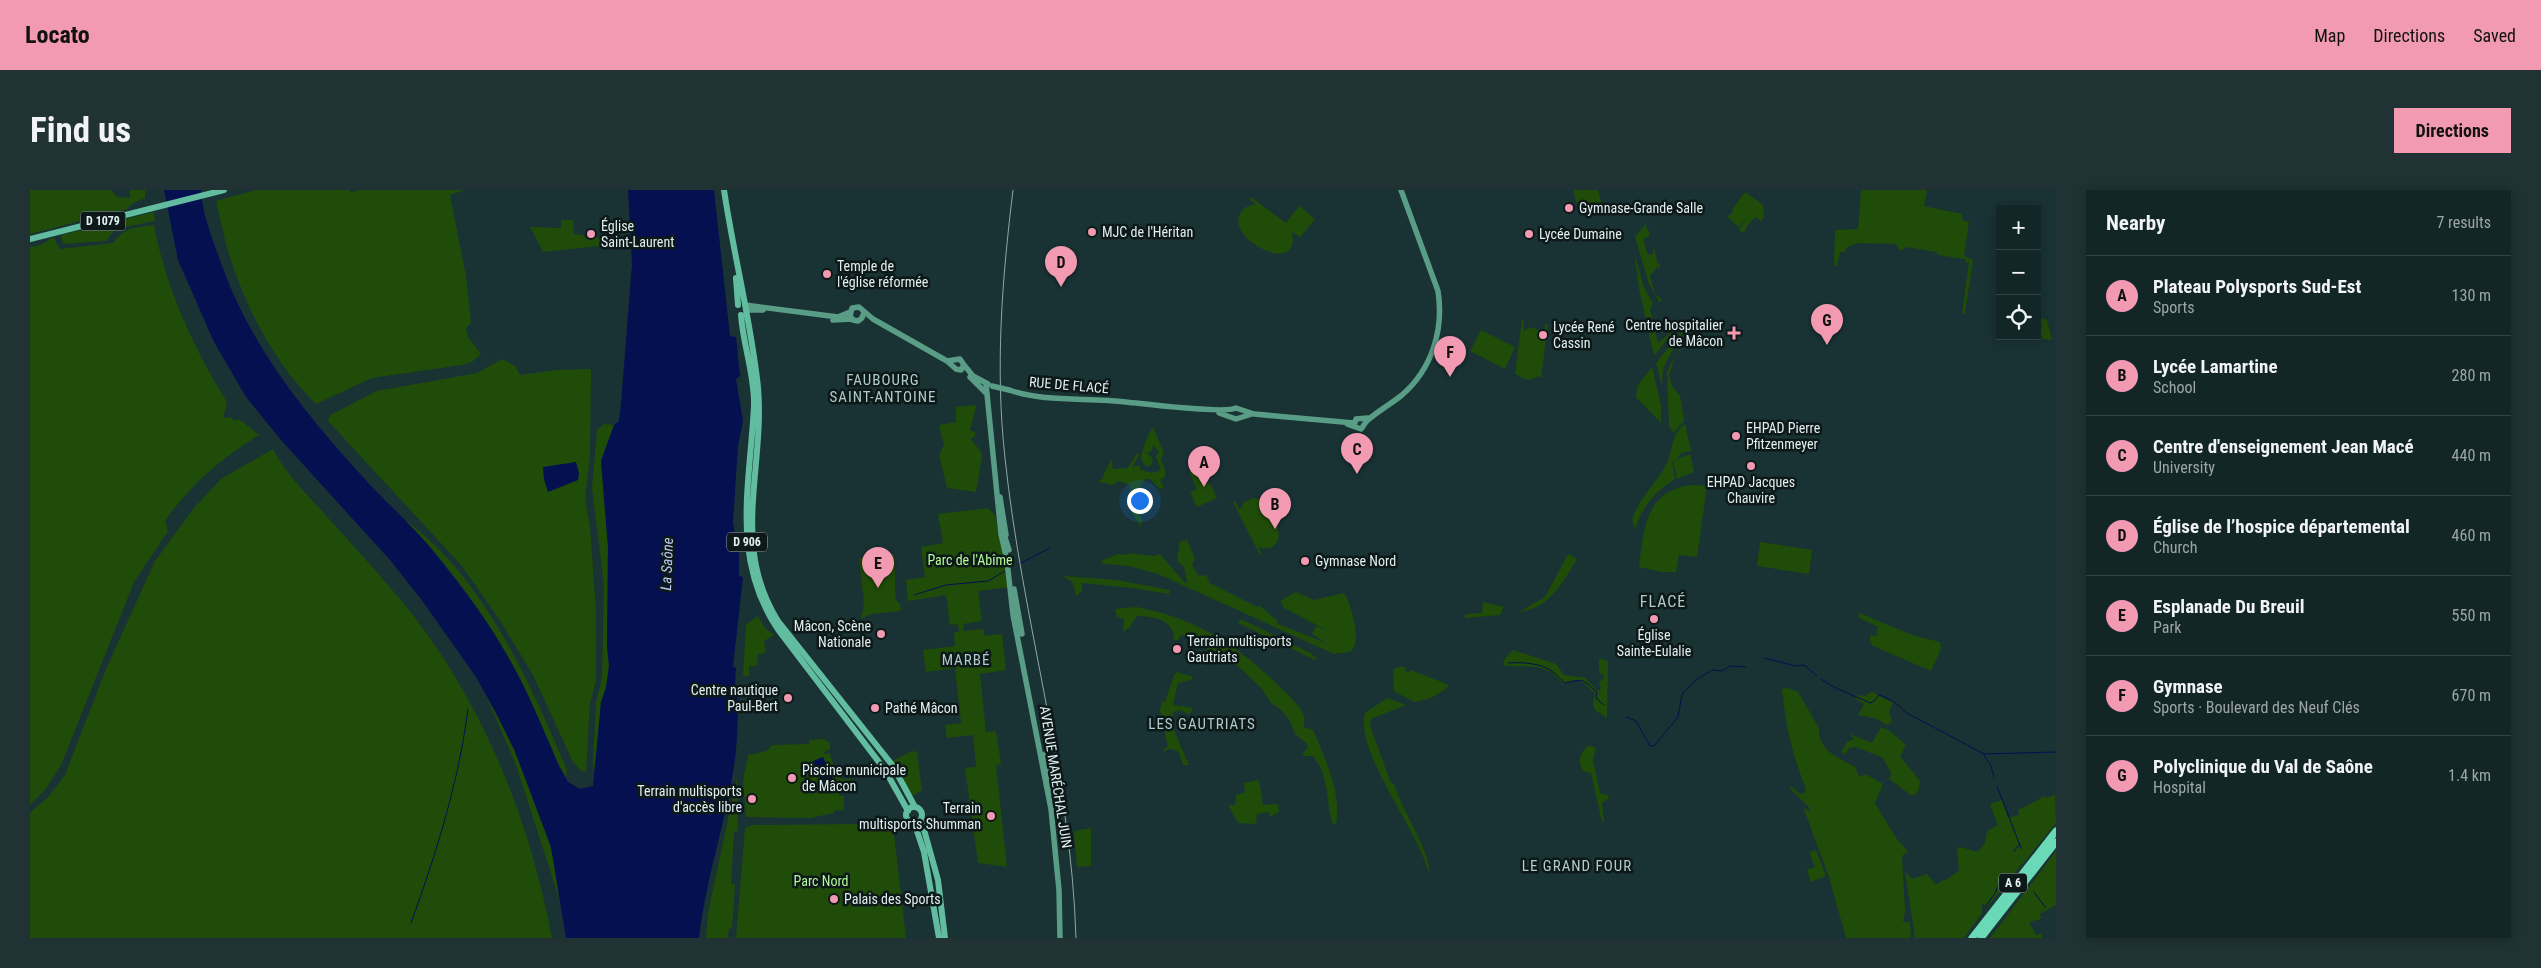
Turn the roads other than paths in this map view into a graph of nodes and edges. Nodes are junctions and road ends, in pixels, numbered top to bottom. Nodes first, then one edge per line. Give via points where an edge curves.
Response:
1 (724, 190) edge
2 (1401, 190) edge
3 (222, 191) edge
4 (30, 239) edge
5 (744, 309) junction
6 (850, 312) junction
7 (863, 315) junction
8 (852, 319) junction
9 (954, 363) junction
10 (963, 368) junction
11 (970, 378) junction
12 (989, 385) junction
13 (987, 394) junction
14 (1240, 409) junction
15 (1232, 413) junction
16 (1254, 414) junction
17 (1241, 417) junction
18 (1364, 421) junction
19 (1355, 425) junction
20 (997, 493) junction
21 (998, 503) junction
22 (1006, 539) junction
23 (1019, 614) junction
24 (1015, 621) junction
25 (1023, 642) junction
26 (915, 807) junction
27 (908, 811) junction
28 (921, 819) junction
29 (914, 822) junction
30 (2056, 830) edge
31 (2056, 842) edge
32 (939, 938) edge
33 (945, 938) edge
34 (1062, 938) edge
35 (1972, 938) edge
36 (1981, 938) edge

1 - 5 main road, D 906
2 - 18 main road via 1438,291 1439,325 1426,367 1404,394
3 - 4 main road, D 1079
5 - 6 main road via 838,317
5 - 8 main road via 838,321
5 - 26 main road, D 906 via 759,402 751,530 760,583 778,621 893,766
5 - 27 main road, D 906 via 754,397 745,527 757,590 779,631 885,770
6 - 7 main road via 856,306
6 - 8 main road
7 - 8 main road via 858,321
7 - 9 main road, RUE DE FLACÉ
9 - 10 main road, RUE DE FLACÉ via 956,369
9 - 10 main road, RUE DE FLACÉ via 961,359
10 - 11 main road, RUE DE FLACÉ
10 - 12 main road, RUE DE FLACÉ
11 - 12 main road, RUE DE FLACÉ
11 - 13 main road, RUE DE FLACÉ
12 - 13 main road
12 - 15 main road, RUE DE FLACÉ, bridge via 1025,394
13 - 20 main road
14 - 15 main road
14 - 16 main road
14 - 17 main road
15 - 17 main road via 1236,419
16 - 17 main road
16 - 19 main road
18 - 19 main road via 1357,418
18 - 19 main road via 1361,429
20 - 21 main road
20 - 22 main road via 1002,503
21 - 22 main road, AVENUE MARÉCHAL JUIN
21 - 24 main road, AVENUE MARÉCHAL JUIN
22 - 23 main road, AVENUE MARÉCHAL JUIN
23 - 24 main road
23 - 25 main road, AVENUE MARÉCHAL JUIN
24 - 25 main road, AVENUE MARÉCHAL JUIN
24 - 34 main road, AVENUE MARÉCHAL JUIN via 1050,809
25 - 34 main road, AVENUE MARÉCHAL JUIN via 1049,775 1059,861
26 - 27 main road
26 - 28 main road via 921,811
27 - 29 main road via 908,820
28 - 29 main road
28 - 33 main road via 938,880
29 - 32 main road via 924,852
30 - 35 highway, A 6
31 - 36 highway, A 6

